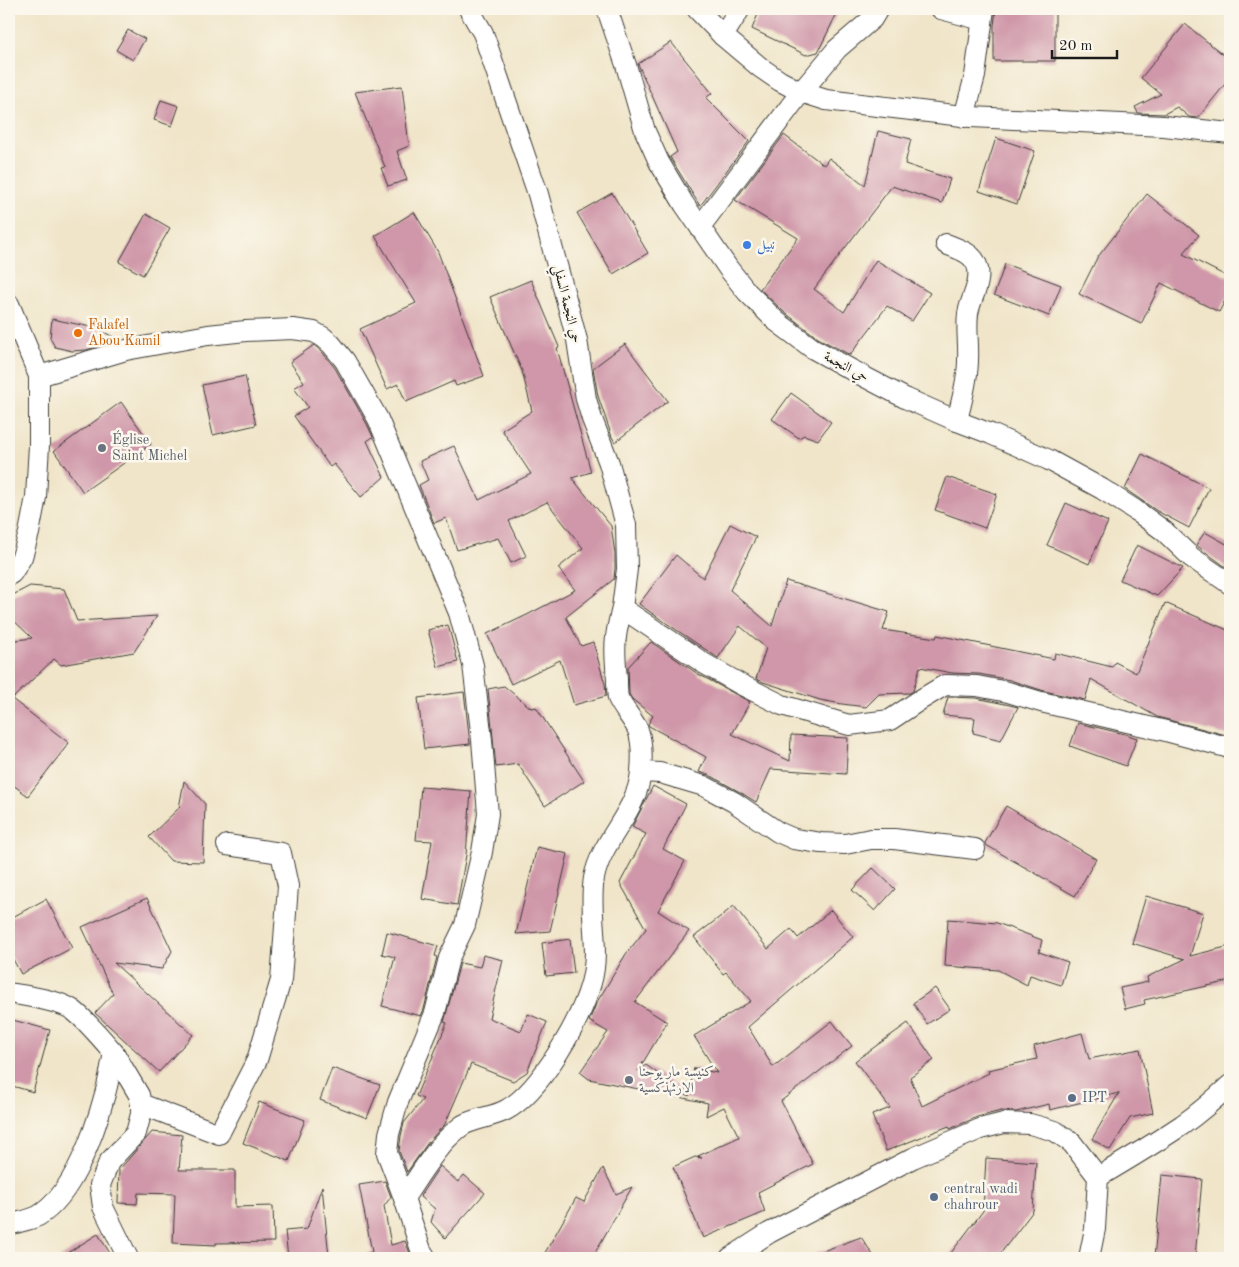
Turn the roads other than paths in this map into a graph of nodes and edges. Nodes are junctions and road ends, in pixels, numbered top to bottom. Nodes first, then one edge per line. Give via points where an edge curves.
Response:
1 (470, 9) edge
2 (607, 9) edge
3 (697, 9) edge
4 (740, 9) edge
5 (878, 9) edge
6 (941, 9) edge
7 (983, 14) edge
8 (723, 36) junction
9 (801, 92) junction
10 (964, 117) junction
11 (1230, 133) edge
12 (700, 227) junction
13 (946, 244) dead end
14 (9, 304) edge
15 (39, 376) junction
16 (957, 421) junction
17 (9, 575) edge
18 (1230, 584) edge
19 (622, 608) junction
20 (1230, 748) edge
21 (641, 772) junction
22 (227, 845) dead end
23 (975, 849) dead end
24 (9, 993) edge
25 (114, 1053) junction
26 (1230, 1085) edge
27 (141, 1104) junction
28 (1098, 1177) junction
29 (404, 1198) junction
30 (9, 1225) edge
31 (128, 1258) edge
32 (426, 1258) edge
33 (730, 1258) edge
34 (1089, 1258) edge

1 - 19 street, حي النجمة السفلي via 483,32 538,194 578,340 586,399 610,463 626,525 627,569
2 - 12 street, حي النجمة via 645,131 658,162
3 - 8 street
4 - 8 street
5 - 9 street via 872,19 837,49
6 - 7 street
7 - 10 street via 975,76
8 - 9 street via 761,68
9 - 10 street via 826,100
9 - 12 street
10 - 11 street via 1164,126
12 - 16 street, حي النجمة via 747,292 776,322 812,348 859,374
13 - 16 street via 966,252 978,268 978,284 968,312 968,362
14 - 15 street
15 - 17 street via 36,497 22,557
15 - 29 street via 126,350 208,335 293,329 314,332 331,344 378,419 459,613 467,641 473,665 488,814 465,924 449,958 435,1013 398,1102 389,1134 387,1153
16 - 18 street, حي النجمة via 1049,460 1102,489 1164,531 1191,557
19 - 20 street via 705,664 782,706 850,725 890,720 945,686 977,686
19 - 21 street, حي النجمة السفلي via 616,639 618,697 638,730
21 - 23 street via 660,773 704,786 794,839 844,844 894,839
21 - 29 street, حي النجمة السفلي via 632,803 598,863 592,903 595,966 581,1011 561,1047 532,1088 518,1101 506,1110 464,1125 450,1136
22 - 27 street via 281,853 288,886 281,980 257,1060 219,1134
24 - 25 street via 72,1009
25 - 27 street
25 - 30 street via 100,1110 72,1179 63,1193 38,1216
26 - 28 street via 1183,1124
27 - 31 street via 136,1133 109,1162 100,1185 103,1207
28 - 33 street via 1072,1143 1055,1131 1030,1124 1004,1123 980,1129 913,1158 769,1233
28 - 34 street via 1095,1229
29 - 32 street

